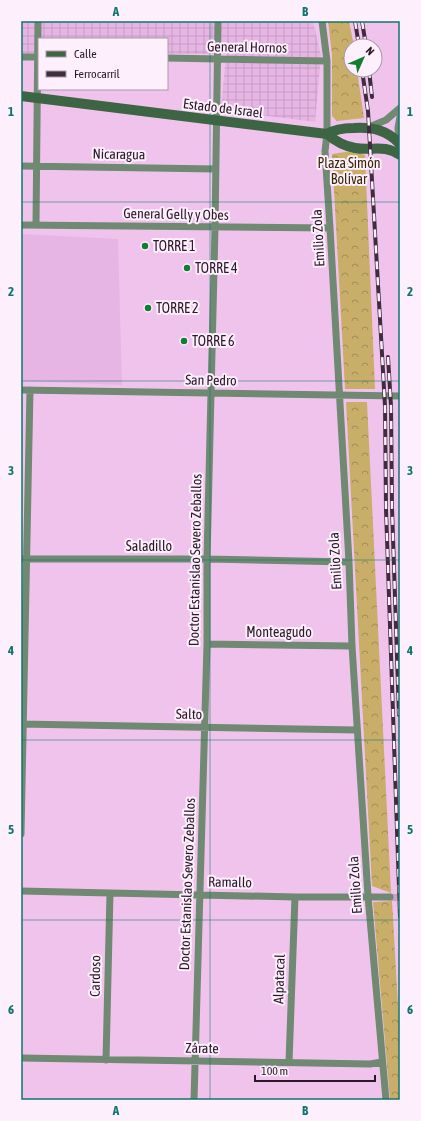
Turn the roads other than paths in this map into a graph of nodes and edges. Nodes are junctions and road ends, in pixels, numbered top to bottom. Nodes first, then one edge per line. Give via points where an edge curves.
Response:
1 (38, 21) edge
2 (218, 21) edge
3 (322, 21) edge
4 (38, 38) edge
5 (21, 57) edge
6 (38, 57) edge
7 (168, 58) edge
8 (218, 59) junction
9 (328, 61) junction
10 (38, 78) edge
11 (21, 96) edge
12 (37, 98) junction
13 (400, 108) edge
14 (400, 118) edge
15 (217, 121) junction
16 (369, 127) junction
17 (327, 134) junction
18 (399, 144) edge
19 (400, 155) edge
20 (21, 166) edge
21 (36, 166) junction
22 (216, 169) junction
23 (21, 225) edge
24 (36, 225) junction
25 (215, 228) junction
26 (330, 228) junction
27 (21, 390) edge
28 (30, 390) junction
29 (210, 393) junction
30 (340, 394) junction
31 (400, 396) edge
32 (24, 559) edge
33 (207, 559) junction
34 (349, 562) junction
35 (207, 644) junction
36 (352, 646) junction
37 (23, 668) edge
38 (22, 724) edge
39 (204, 727) junction
40 (357, 730) junction
41 (21, 834) edge
42 (21, 891) edge
43 (110, 894) junction
44 (200, 894) junction
45 (368, 896) junction
46 (295, 897) junction
47 (390, 897) tunnel mouth
48 (21, 1058) edge
49 (106, 1060) junction
50 (195, 1061) junction
51 (290, 1062) junction
52 (382, 1062) junction
53 (194, 1100) edge
54 (386, 1100) edge

1 - 4 street
2 - 8 street, Doctor Estanislao Severo Zeballos
3 - 9 street, Emilio Zola
5 - 6 street
7 - 8 street, General Hornos
8 - 9 street, General Hornos
8 - 15 street, Doctor Estanislao Severo Zeballos
9 - 17 street, Emilio Zola
10 - 12 street
11 - 12 main road, Estado de Israel
12 - 15 main road, Estado de Israel
12 - 21 street
13 - 16 street via 386,120
14 - 18 street
15 - 17 main road, Estado de Israel
15 - 22 street, Doctor Estanislao Severo Zeballos
16 - 17 main road, Estado de Israel via 336,129
16 - 18 main road, Estado de Israel via 387,134
17 - 19 main road, Estado de Israel via 337,142 350,147 390,149
17 - 26 street, Emilio Zola via 325,151
20 - 21 street, Nicaragua
21 - 22 street, Nicaragua
21 - 24 street
22 - 25 street, Doctor Estanislao Severo Zeballos
23 - 24 street, General Gelly y Obes
24 - 25 street, General Gelly y Obes
25 - 26 street, General Gelly y Obes
25 - 29 street, Doctor Estanislao Severo Zeballos
26 - 30 street, Emilio Zola
27 - 28 street, San Pedro
28 - 29 street, San Pedro
28 - 32 street
29 - 30 street, San Pedro
29 - 33 street, Doctor Estanislao Severo Zeballos
30 - 31 street, San Pedro
30 - 34 street, Emilio Zola
32 - 33 street, Saladillo
32 - 37 street
33 - 34 street, Saladillo
33 - 35 street, Doctor Estanislao Severo Zeballos
34 - 36 street, Emilio Zola
35 - 36 street, Monteagudo
35 - 39 street, Doctor Estanislao Severo Zeballos
36 - 40 street, Emilio Zola
37 - 38 street
38 - 39 street, Salto
38 - 41 street
39 - 40 street, Salto
39 - 44 street, Doctor Estanislao Severo Zeballos
40 - 45 street, Emilio Zola
42 - 43 street, Ramallo
43 - 44 street, Ramallo
43 - 49 street, Cardoso
44 - 46 street, Ramallo
44 - 50 street, Doctor Estanislao Severo Zeballos
45 - 46 street, Ramallo
45 - 47 street, Ramallo
45 - 52 street, Emilio Zola
46 - 51 street, Alpatacal
48 - 49 street, Zárate
49 - 50 street, Zárate
50 - 51 street, Zárate
50 - 53 street, Doctor Estanislao Severo Zeballos
51 - 52 street, Zárate
52 - 54 street, Emilio Zola

